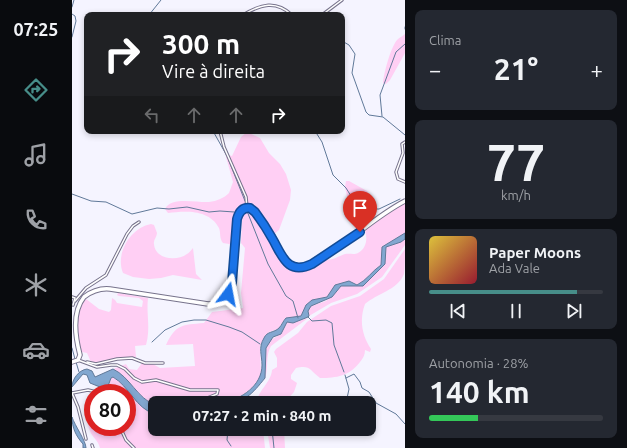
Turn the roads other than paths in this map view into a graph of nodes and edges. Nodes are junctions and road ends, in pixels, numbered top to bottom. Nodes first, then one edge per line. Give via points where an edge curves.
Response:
1 (342, 0) edge
2 (249, 12) edge
3 (290, 12) edge
4 (326, 12) edge
5 (221, 134) edge
6 (405, 142) edge
7 (405, 182) edge
8 (405, 201) edge
9 (248, 208) junction
10 (139, 222) dead end
11 (72, 297) edge
12 (74, 301) junction
13 (74, 306) edge
14 (75, 361) edge
15 (85, 362) junction
16 (163, 363) dead end
17 (84, 391) edge
18 (72, 393) edge
19 (212, 396) edge
20 (124, 436) edge
21 (86, 439) dead end
22 (92, 445) dead end
23 (93, 448) edge
24 (134, 448) edge

1 - 4 street
2 - 3 street via 270,2 278,3
5 - 9 street
6 - 7 street via 402,144 403,151 396,172 398,178
8 - 9 highway via 379,216 332,252 302,268 292,266 284,259 255,212
9 - 13 highway via 238,215 232,283 222,301 208,304 105,289 89,294
10 - 12 street via 127,234 106,275 86,288
11 - 12 street via 75,297
12 - 13 street
13 - 14 highway via 72,320 80,356
14 - 15 street
15 - 16 street via 96,364 132,358 145,363
15 - 19 street via 97,367 117,366 145,382 156,380 190,390 218,390 217,394
17 - 18 street
18 - 21 street
20 - 24 street
22 - 23 street

